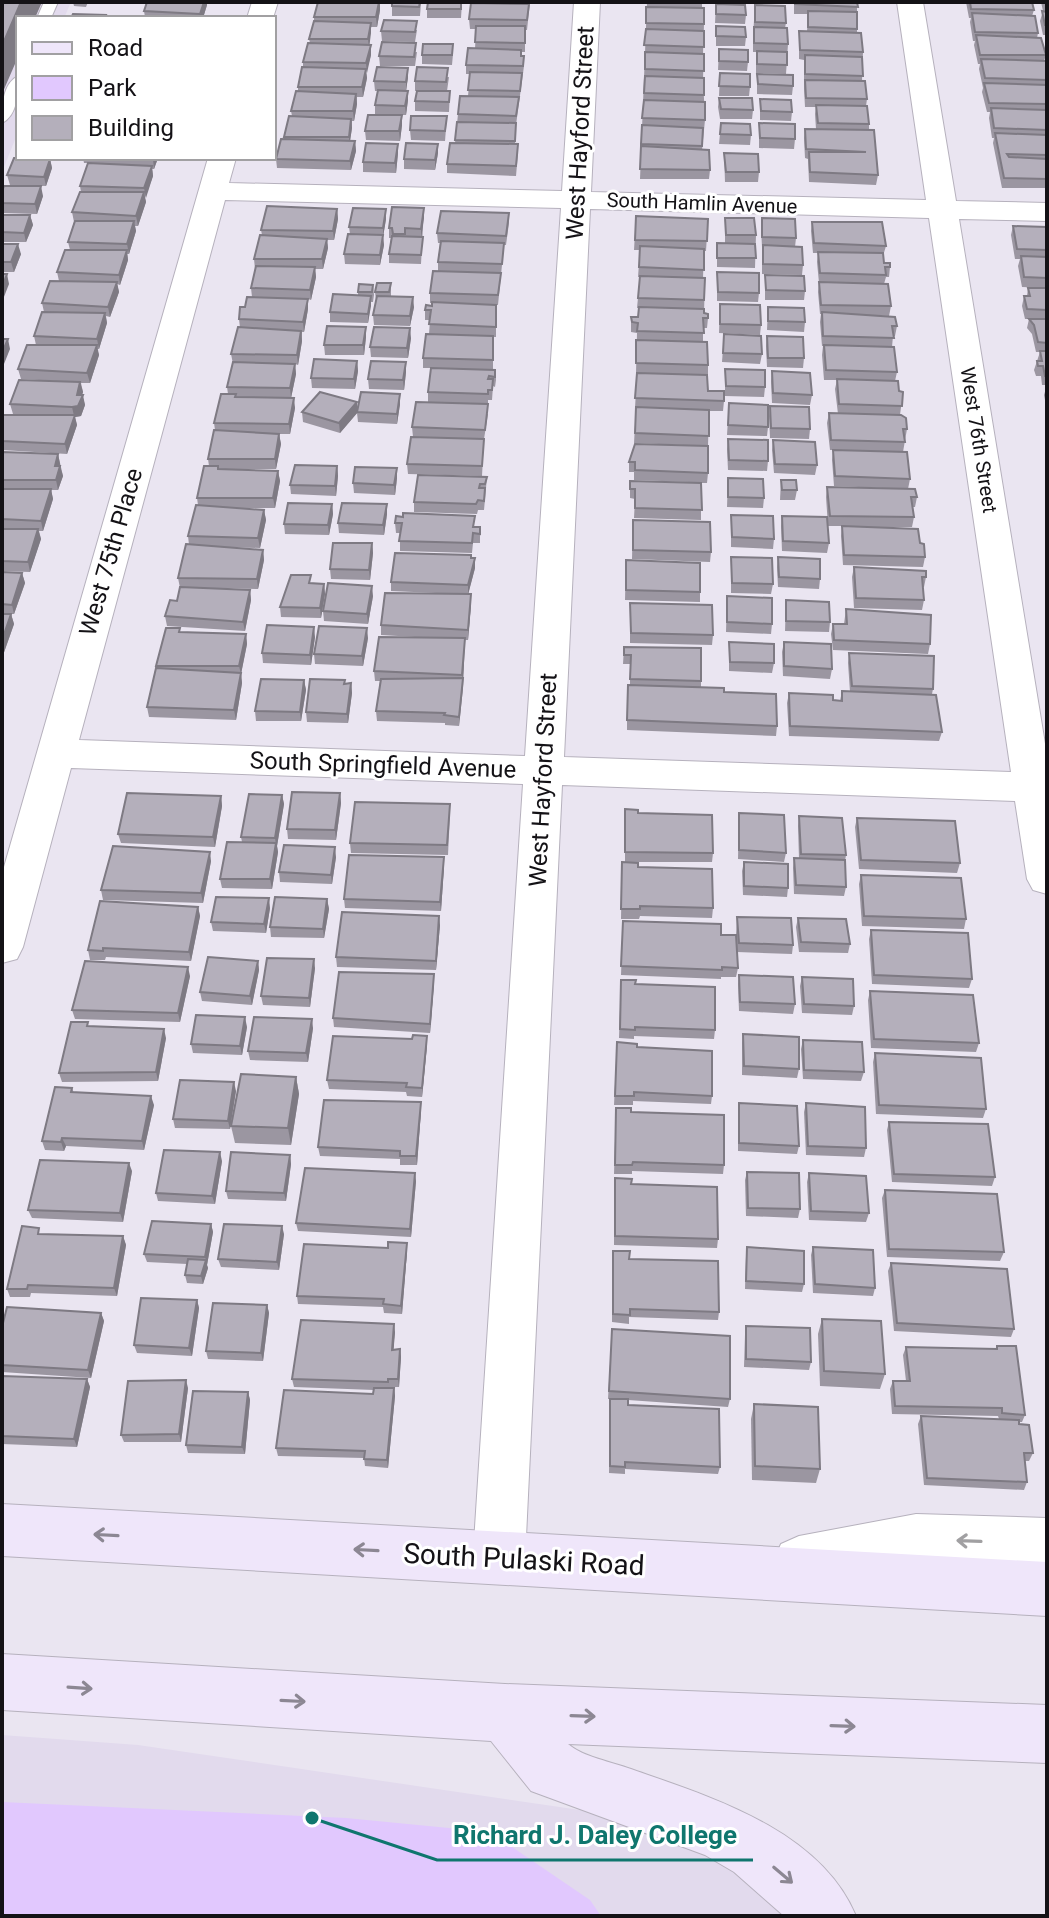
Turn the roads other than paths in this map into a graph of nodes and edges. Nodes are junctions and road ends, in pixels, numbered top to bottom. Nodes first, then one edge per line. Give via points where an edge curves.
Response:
1 (587, 2) edge
2 (910, 2) edge
3 (16, 85) edge
4 (2, 119) edge
5 (218, 174) edge
6 (576, 200) junction
7 (943, 210) junction
8 (1047, 212) edge
9 (54, 753) junction
10 (544, 771) junction
11 (1040, 788) edge
12 (1047, 879) edge
13 (2, 947) edge
14 (2, 1530) edge
15 (1047, 1543) edge
16 (499, 1558) junction
17 (749, 1572) junction
18 (1047, 1589) edge
19 (2, 1682) edge
20 (505, 1713) junction
21 (1047, 1734) edge
22 (825, 1916) edge

1 - 6 street, West Hayford Street
2 - 7 street, West 76th Street
3 - 4 lane
5 - 6 street, South Hamlin Avenue
5 - 9 street, West 75th Place
6 - 7 street, South Hamlin Avenue
6 - 10 street, West Hayford Street
7 - 8 street, South Hamlin Avenue
7 - 11 street, West 76th Street
9 - 10 street, South Springfield Avenue
9 - 13 street, West 75th Place
10 - 11 street, South Springfield Avenue
10 - 16 street, West Hayford Street
11 - 12 street, West 76th Street
16 -> 14 main road, South Pulaski Road
15 -> 17 street via 916,1539
16 - 17 main road, South Pulaski Road
17 - 18 main road, South Pulaski Road
19 -> 20 main road
20 -> 21 main road
20 -> 22 main road via 552,1770 721,1831 755,1851

